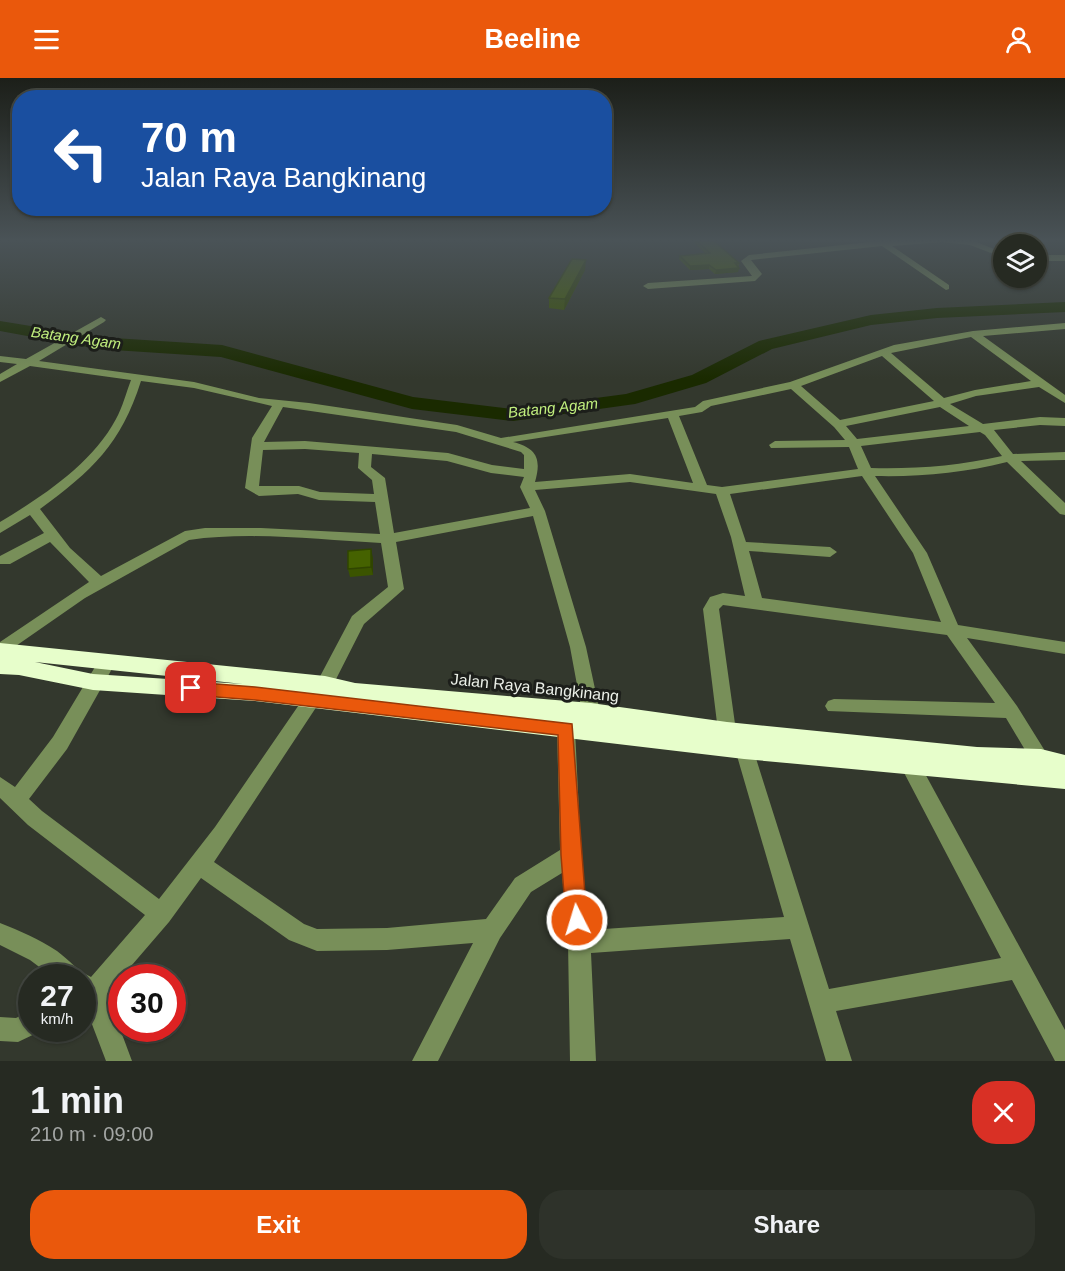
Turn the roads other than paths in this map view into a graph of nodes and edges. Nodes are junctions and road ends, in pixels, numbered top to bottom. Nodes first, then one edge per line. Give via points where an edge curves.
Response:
1 (101, 320) dead end
2 (1065, 326) edge
3 (973, 334) junction
4 (888, 356) junction
5 (0, 359) edge
6 (19, 367) junction
7 (137, 378) junction
8 (0, 379) edge
9 (1041, 383) junction
10 (795, 387) junction
11 (1065, 400) edge
12 (941, 403) junction
13 (276, 408) junction
14 (676, 414) junction
15 (1065, 422) edge
16 (838, 424) junction
17 (982, 428) junction
18 (500, 440) junction
19 (854, 444) junction
20 (775, 445) dead end
21 (256, 446) junction
22 (366, 450) junction
23 (1065, 456) edge
24 (1010, 458) junction
25 (866, 472) junction
26 (529, 480) junction
27 (701, 487) junction
28 (722, 491) junction
29 (381, 498) junction
30 (32, 508) junction
31 (538, 511) junction
32 (1065, 511) edge
33 (0, 528) edge
34 (53, 534) junction
35 (386, 539) junction
36 (740, 546) junction
37 (830, 552) dead end
38 (5, 560) dead end
39 (99, 583) junction
40 (754, 603) junction
41 (953, 632) junction
42 (1065, 648) edge
43 (0, 651) edge
44 (41, 657) junction
45 (107, 662) junction
46 (10, 666) edge
47 (93, 682) junction
48 (318, 692) junction
49 (834, 706) dead end
50 (1011, 711) junction
51 (591, 712) junction
52 (566, 729) junction
53 (728, 731) junction
54 (744, 749) junction
55 (977, 758) junction
56 (1041, 759) junction
57 (910, 765) junction
58 (997, 773) junction
59 (1064, 777) edge
60 (0, 786) edge
61 (16, 800) junction
62 (571, 855) junction
63 (199, 864) junction
64 (161, 914) junction
65 (796, 927) junction
66 (492, 930) junction
67 (0, 934) edge
68 (579, 942) junction
69 (55, 964) edge
70 (1019, 967) junction
71 (96, 980) edge
72 (821, 1002) junction
73 (96, 1007) edge
74 (0, 1029) edge
75 (18, 1030) edge
76 (1065, 1055) edge
77 (119, 1061) edge
78 (425, 1061) edge
79 (583, 1061) edge
80 (839, 1061) edge

1 - 6 street
2 - 3 street
3 - 4 street
3 - 9 street
4 - 10 street
4 - 12 street
5 - 6 street
6 - 7 street
6 - 8 street
7 - 13 street via 194,385
7 - 30 street via 121,422 105,444 57,492
9 - 11 street
9 - 12 street via 975,393
10 - 14 street
10 - 16 street
12 - 16 street
12 - 17 street
13 - 18 street via 457,429
13 - 21 street
14 - 18 street
14 - 27 street
15 - 17 street
16 - 19 street
17 - 19 street
17 - 24 street
18 - 26 street via 525,449 530,455
19 - 20 street
19 - 25 street
21 - 22 street
21 - 29 street via 251,486 254,490
22 - 26 street via 455,458
22 - 29 street via 364,468 377,476
23 - 24 street
24 - 25 street via 947,470
24 - 32 street
25 - 28 street
25 - 41 street via 920,553
26 - 27 street via 622,478
26 - 31 street
27 - 28 street
28 - 36 street
29 - 35 street
30 - 33 street
30 - 34 street
31 - 35 street
31 - 51 street via 578,647
34 - 38 street
34 - 39 street
35 - 39 street via 194,534
35 - 48 street via 396,589 358,620
36 - 37 street
36 - 40 street
39 - 43 street
40 - 41 street
40 - 53 street via 723,599 711,609
41 - 42 street
41 - 50 street
43 - 44 highway, Jalan Raya Bangkinang
44 - 45 highway, Jalan Raya Bangkinang
44 - 46 highway
45 - 47 street
45 - 48 highway, Jalan Raya Bangkinang
46 - 47 highway, Jalan Raya Bangkinang
47 - 48 highway, Jalan Raya Bangkinang via 255,693
47 - 61 street via 60,743
48 - 51 highway, Jalan Raya Bangkinang via 355,691
48 - 52 highway, Jalan Raya Bangkinang
48 - 63 street
49 - 50 street
50 - 56 street
51 - 53 highway, Jalan Raya Bangkinang
52 - 54 highway, Jalan Raya Bangkinang
52 - 62 street
53 - 55 highway, Jalan Raya Bangkinang
54 - 57 highway, Jalan Raya Bangkinang
54 - 65 street
55 - 56 highway, Jalan Raya Bangkinang
55 - 58 highway
56 - 59 highway, Jalan Raya Bangkinang
57 - 58 highway, Jalan Raya Bangkinang
57 - 70 street
58 - 59 highway, Jalan Raya Bangkinang
60 - 61 street
61 - 64 street
62 - 66 street via 523,885
62 - 68 street
63 - 64 street
63 - 66 street via 297,932 317,940
64 - 71 street
65 - 68 street
65 - 72 street
66 - 78 street
67 - 69 street via 42,953
68 - 79 street
70 - 72 street
70 - 76 street
72 - 80 street
73 - 77 street
74 - 75 street

